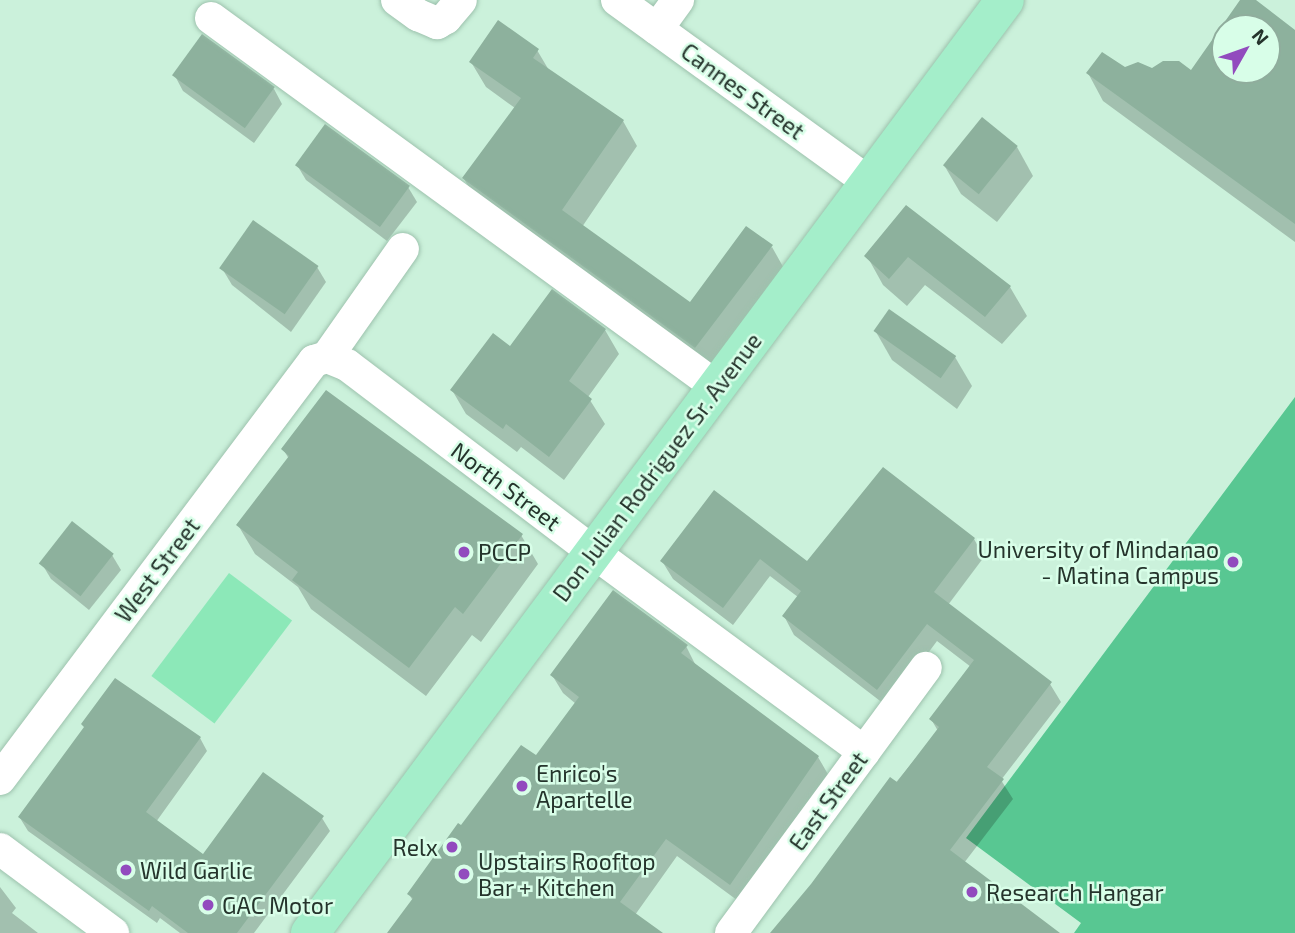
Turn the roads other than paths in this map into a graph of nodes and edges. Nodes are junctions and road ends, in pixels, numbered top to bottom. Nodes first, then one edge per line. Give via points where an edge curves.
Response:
1 (397, 0) edge
2 (461, 0) edge
3 (617, 0) edge
4 (678, 0) edge
5 (1005, 0) edge
6 (211, 18) dead end
7 (657, 29) junction
8 (870, 183) junction
9 (404, 249) dead end
10 (320, 359) junction
11 (717, 387) junction
12 (593, 552) junction
13 (926, 668) dead end
14 (864, 752) junction
15 (0, 779) edge
16 (0, 849) edge
17 (113, 933) edge
18 (310, 933) edge
19 (731, 933) edge

1 - 2 street via 437,23
3 - 7 street, Cannes Street
4 - 7 street
5 - 8 main road, Don Julian Rodriguez Sr. Avenue
6 - 11 street
7 - 8 street, Cannes Street
8 - 11 main road, Don Julian Rodriguez Sr. Avenue
9 - 10 street, West Street
10 - 12 street, North Street via 347,365
10 - 15 street, West Street
11 - 12 main road, Don Julian Rodriguez Sr. Avenue
12 - 14 street, North Street
12 - 18 main road, Don Julian Rodriguez Sr. Avenue
13 - 14 street, East Street
14 - 19 street, East Street
16 - 17 street

